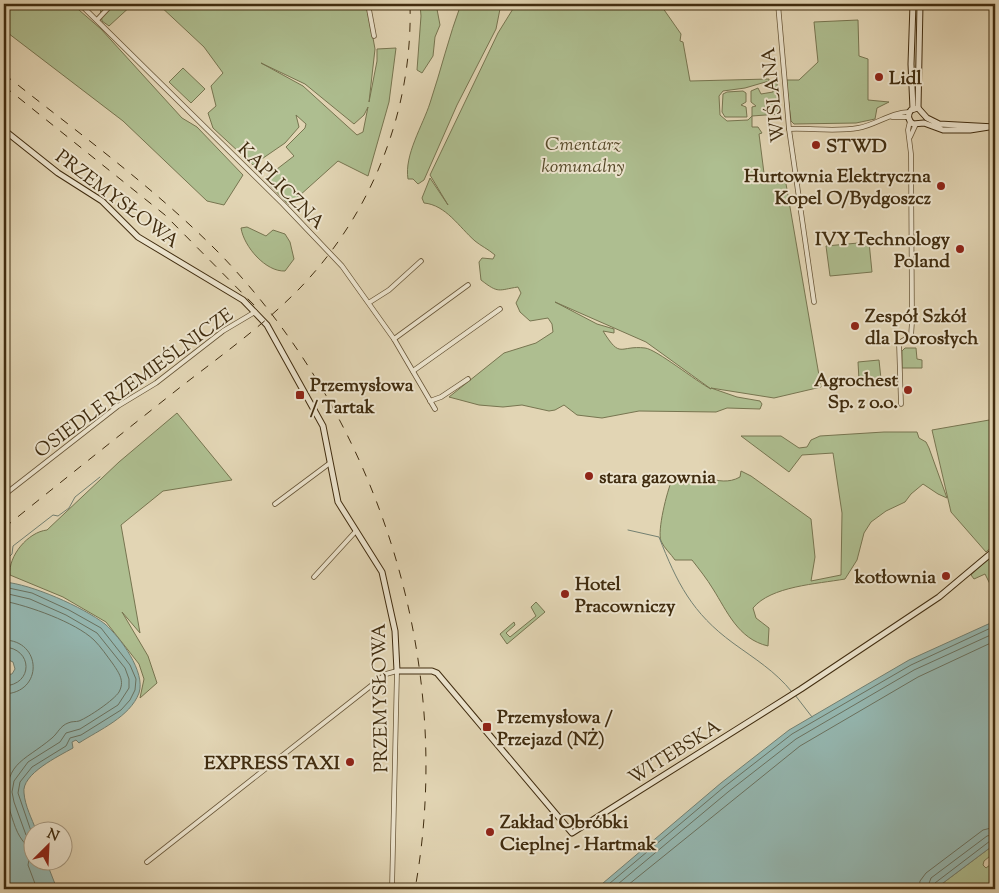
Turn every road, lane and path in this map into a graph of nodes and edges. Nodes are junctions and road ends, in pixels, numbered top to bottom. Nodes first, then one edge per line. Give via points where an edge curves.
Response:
1 (80, 4) edge
2 (112, 4) edge
3 (368, 4) edge
4 (778, 4) edge
5 (914, 4) edge
6 (920, 4) edge
7 (97, 20) junction
8 (374, 36) dead end
9 (912, 114) junction
10 (925, 116) junction
11 (919, 124) junction
12 (992, 127) edge
13 (789, 129) junction
14 (4, 130) edge
15 (910, 138) junction
16 (421, 260) dead end
17 (468, 285) dead end
18 (370, 302) junction
19 (814, 302) dead end
20 (500, 309) dead end
21 (255, 312) junction
22 (394, 339) junction
23 (413, 371) junction
24 (468, 379) dead end
25 (430, 401) junction
26 (901, 404) dead end
27 (435, 409) dead end
28 (330, 463) junction
29 (4, 495) edge
30 (275, 504) dead end
31 (356, 531) junction
32 (995, 550) edge
33 (314, 578) dead end
34 (397, 671) junction
35 (146, 862) dead end
36 (392, 889) edge

1 - 7 street, KAPLICZNA
2 - 7 street
3 - 8 street
4 - 13 street, WIŚLANA
5 - 9 street
6 - 9 street
7 - 18 street, KAPLICZNA via 294,216 342,266
9 - 10 street
9 - 11 street
9 - 13 street via 900,112 857,128
9 - 15 street via 908,130
10 - 11 street
10 - 12 street via 946,125
11 - 12 street via 942,130
11 - 15 street
13 - 19 street, WIŚLANA
14 - 21 street, PRZEMYSŁOWA via 58,173 102,201 138,237 243,300
15 - 26 street via 912,322 911,336 900,344
16 - 18 street via 389,290
17 - 22 street
18 - 22 street, KAPLICZNA
20 - 23 street
21 - 28 street, PRZEMYSŁOWA via 269,329 317,412 325,431
21 - 29 street, OSIEDLE RZEMIEŚLNICZE via 223,330 156,383 124,402
22 - 23 street, KAPLICZNA
23 - 25 street, KAPLICZNA
24 - 25 street
25 - 27 street, KAPLICZNA
28 - 30 street
28 - 31 street, PRZEMYSŁOWA via 335,496
31 - 33 street
31 - 34 street, PRZEMYSŁOWA via 385,579 395,631
32 - 34 street, WITEBSKA via 939,597 572,834 437,673
34 - 35 street via 386,674
34 - 36 street, PRZEMYSŁOWA

